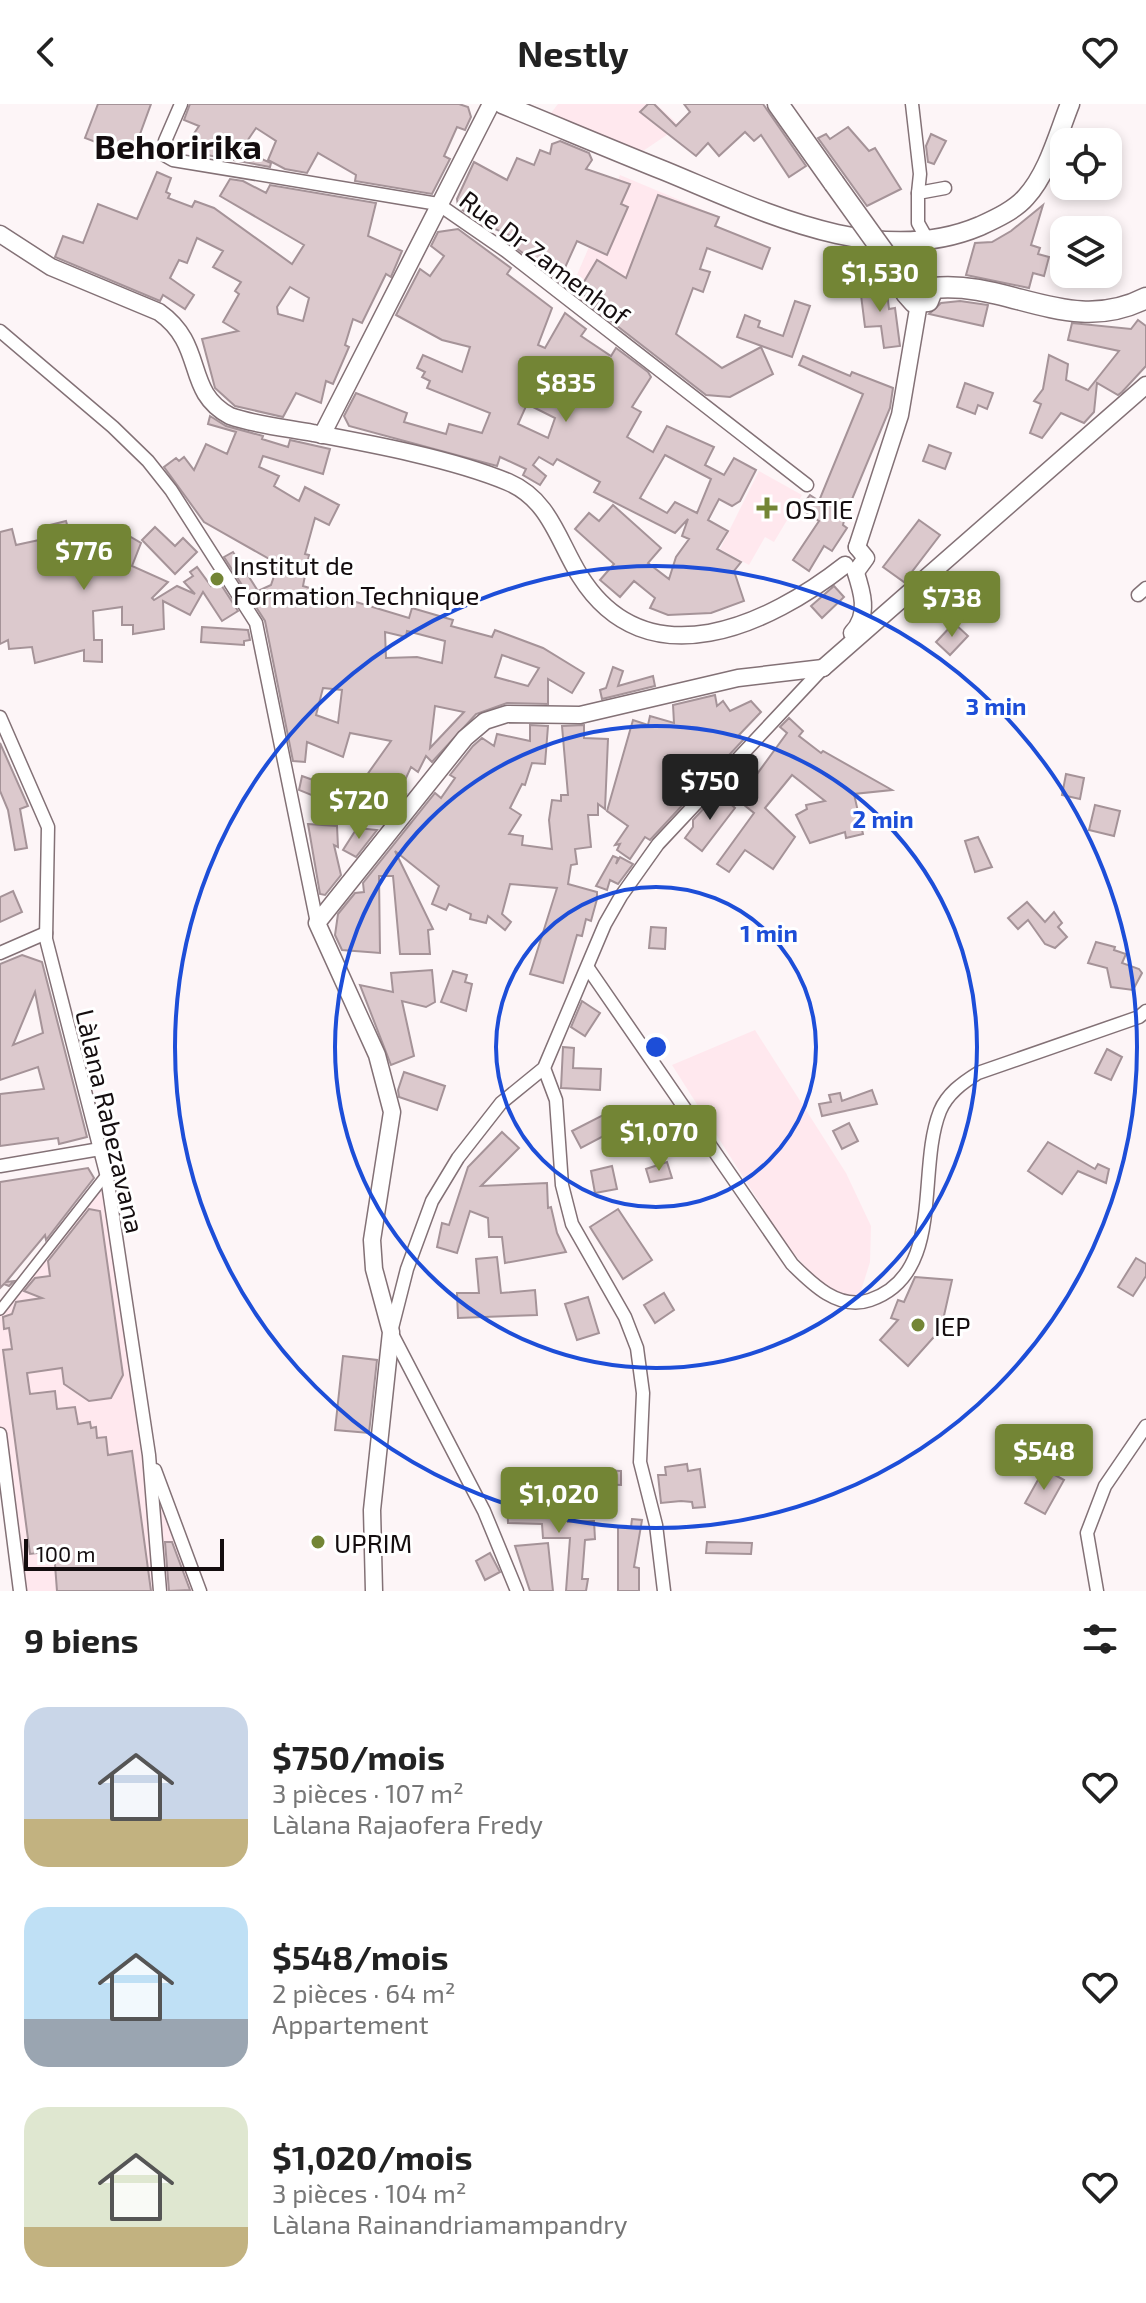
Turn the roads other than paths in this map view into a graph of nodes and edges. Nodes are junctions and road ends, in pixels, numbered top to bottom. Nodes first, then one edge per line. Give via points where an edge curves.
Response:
1 (181, 104) edge
2 (491, 104) edge
3 (502, 104) edge
4 (778, 104) edge
5 (912, 104) edge
6 (1070, 104) edge
7 (945, 188) dead end
8 (918, 193) junction
9 (438, 204) junction
10 (0, 234) edge
11 (927, 239) junction
12 (908, 281) junction
13 (933, 288) junction
14 (1146, 298) edge
15 (919, 303) junction
16 (0, 331) edge
17 (1146, 385) edge
18 (322, 435) junction
19 (807, 485) dead end
20 (853, 568) junction
21 (873, 622) junction
22 (823, 668) junction
23 (0, 717) edge
24 (317, 923) junction
25 (46, 933) junction
26 (0, 953) edge
27 (588, 968) junction
28 (1146, 1011) edge
29 (544, 1068) junction
30 (100, 1149) junction
31 (0, 1166) edge
32 (106, 1175) junction
33 (0, 1310) edge
34 (391, 1332) junction
35 (1146, 1426) edge
36 (0, 1434) edge
37 (149, 1455) junction
38 (20, 1591) edge
39 (160, 1591) edge
40 (200, 1591) edge
41 (374, 1591) edge
42 (517, 1591) edge
43 (664, 1591) edge
44 (1097, 1591) edge

1 - 9 street, Rue Dr Zamenhof via 165,141 166,156 173,160
2 - 9 street
3 - 11 main road via 785,220 847,236
4 - 12 main road, bridge
5 - 8 street
6 - 11 main road via 1026,198 967,231
7 - 8 street
8 - 11 street via 918,223
9 - 18 street
9 - 19 street, Rue Dr Zamenhof
10 - 18 street via 51,267 173,322 189,345 206,397 218,410 242,420
12 - 13 main road via 921,275
12 - 15 main road via 906,293
13 - 14 main road via 965,287 1090,314 1114,312
13 - 15 main road via 928,301
15 - 20 street via 900,415 857,547 866,558
16 - 24 street via 148,461 256,623
17 - 21 street
18 - 20 street via 421,457 520,488 542,506 581,578 604,604 637,626 670,637 708,634 768,614
20 - 21 street via 871,602
20 - 22 street via 861,590 862,620
21 - 22 street
22 - 24 street via 738,678 590,713 522,713 485,721 465,738
22 - 27 street via 639,867 605,924
23 - 25 street, Làlana Rabezavana via 48,827
24 - 34 street via 390,1096 391,1132 372,1240
25 - 26 street
25 - 30 street, Làlana Rabezavana
27 - 28 street via 792,1264 813,1285 848,1302 883,1296 912,1268 939,1112 955,1089 978,1073
27 - 29 street
29 - 34 street via 501,1103 444,1180 424,1218
29 - 43 street via 556,1100 562,1185 572,1224 637,1348 643,1393 640,1462 656,1525
30 - 31 street
30 - 32 street, Làlana Rabezavana
32 - 33 street
32 - 37 street, Làlana Rabezavana
34 - 41 street via 372,1510
34 - 42 street via 484,1511
35 - 44 street via 1105,1486 1087,1533
36 - 38 street
37 - 39 street, Làlana Rabezavana
37 - 40 street

